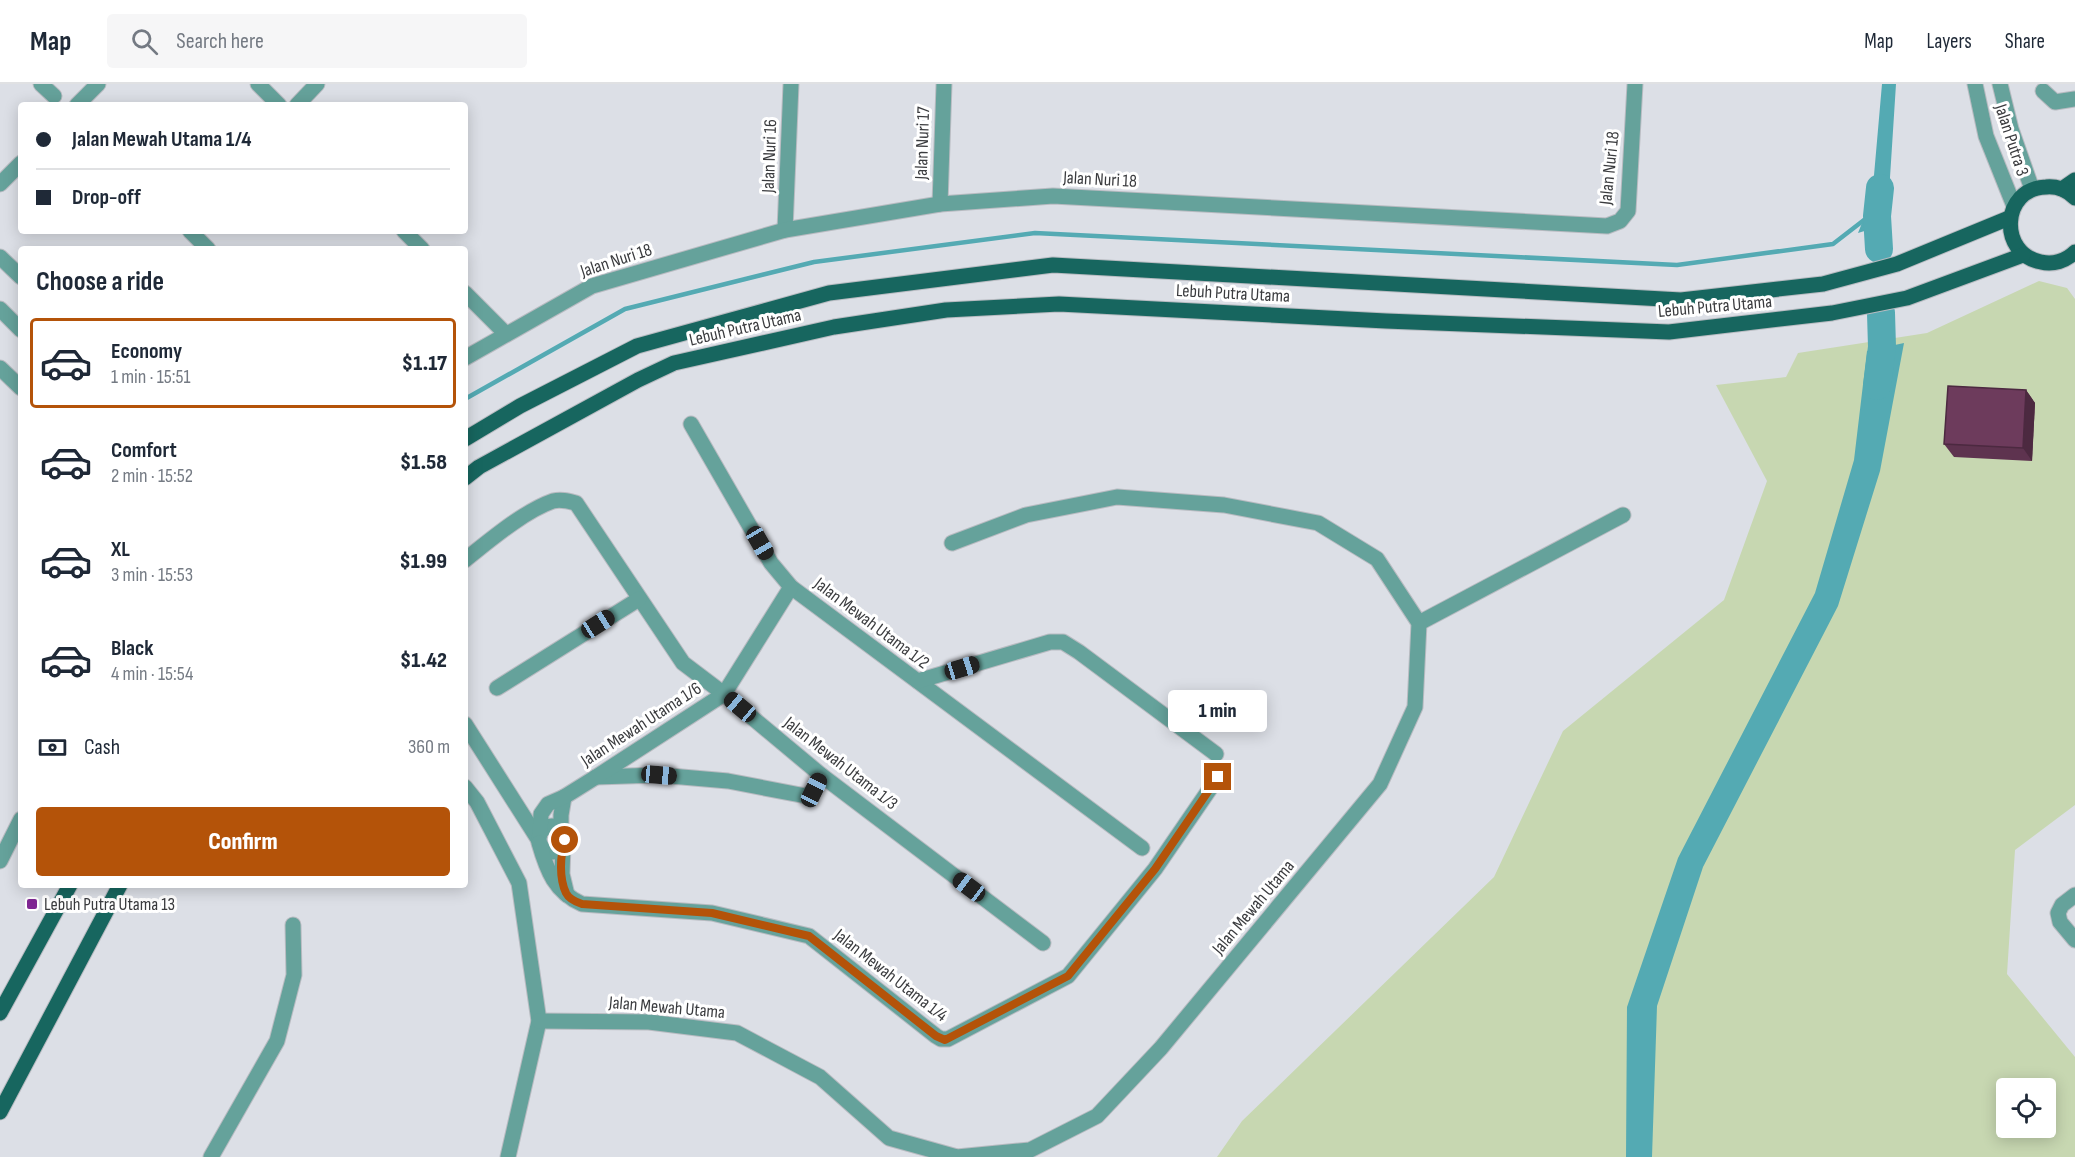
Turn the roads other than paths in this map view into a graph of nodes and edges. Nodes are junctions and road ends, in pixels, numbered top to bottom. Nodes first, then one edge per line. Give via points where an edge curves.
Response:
1 (41, 84) edge
2 (98, 84) edge
3 (258, 84) edge
4 (317, 84) edge
5 (791, 84) edge
6 (944, 84) edge
7 (1635, 84) edge
8 (1975, 84) edge
9 (2000, 84) edge
10 (2043, 91) dead end
11 (54, 96) dead end
12 (2075, 99) edge
13 (80, 102) edge
14 (276, 102) edge
15 (300, 102) edge
16 (18, 166) edge
17 (2075, 180) edge
18 (0, 184) edge
19 (2032, 189) junction
20 (2061, 189) junction
21 (2075, 198) edge
22 (940, 204) junction
23 (2011, 212) junction
24 (785, 230) junction
25 (193, 234) edge
26 (407, 234) edge
27 (205, 246) edge
28 (419, 246) edge
29 (2023, 255) junction
30 (0, 256) edge
31 (2074, 256) edge
32 (18, 275) edge
33 (468, 296) edge
34 (0, 309) edge
35 (18, 327) edge
36 (506, 334) junction
37 (468, 356) edge
38 (0, 368) edge
39 (18, 385) edge
40 (691, 423) dead end
41 (468, 437) edge
42 (468, 476) edge
43 (1623, 514) dead end
44 (952, 543) dead end
45 (468, 558) edge
46 (791, 587) junction
47 (639, 598) junction
48 (1419, 623) junction
49 (918, 681) junction
50 (497, 688) dead end
51 (724, 694) junction
52 (468, 729) edge
53 (1216, 754) dead end
54 (821, 775) junction
55 (596, 777) junction
56 (1218, 777) dead end
57 (468, 791) edge
58 (564, 797) junction
59 (18, 825) edge
60 (562, 838) junction
61 (539, 839) junction
62 (1142, 848) dead end
63 (0, 861) edge
64 (68, 888) edge
65 (118, 888) edge
66 (567, 895) junction
67 (2075, 895) edge
68 (293, 925) dead end
69 (2075, 940) edge
70 (1043, 943) dead end
71 (0, 1013) edge
72 (539, 1021) junction
73 (0, 1112) edge
74 (211, 1157) edge
75 (508, 1157) edge

1 - 11 street
2 - 13 street
3 - 14 street
4 - 15 street
5 - 24 street, Jalan Nuri 16
6 - 22 street, Jalan Nuri 17
7 - 22 street, Jalan Nuri 18 via 1628,211 1620,221 1607,226 1053,196
8 - 23 street, Jalan Putra 3 via 1986,135
9 - 19 street, Jalan Putra 3
10 - 12 street via 2055,102
16 - 18 street
17 - 20 main road
19 - 20 main road
19 - 23 main road via 2021,196
20 - 21 main road
22 - 24 street, Jalan Nuri 18
23 - 29 main road via 2011,238
23 - 41 main road, Lebuh Putra Utama via 1897,264 1823,284 1681,300 1053,265 829,293 637,346
24 - 36 street, Jalan Nuri 18 via 592,286
25 - 27 street
26 - 28 street
29 - 31 main road via 2047,263
29 - 42 main road, Lebuh Putra Utama via 1907,298 1832,313 1669,332 1059,304 935,312 834,327 674,363
30 - 32 street
33 - 36 street
34 - 35 street
36 - 37 street, Jalan Nuri 18
38 - 39 street
40 - 46 street, Jalan Mewah Utama 1/2 via 771,564
43 - 48 street
44 - 48 street via 1026,514 1117,497 1224,505 1318,523 1377,559
45 - 47 street, Jalan Mewah Utama 1/3 via 517,520 553,501 565,500 576,503
46 - 49 street, Jalan Mewah Utama 1/2
46 - 51 street, Jalan Mewah Utama 1/6
47 - 50 street
47 - 51 street, Jalan Mewah Utama 1/3 via 682,663
48 - 72 street, Jalan Mewah Utama via 1415,707 1380,784 1161,1048 1097,1116 1030,1150 957,1157 889,1138 820,1077 737,1033 649,1022
49 - 53 street via 1050,642 1063,642
49 - 62 street, Jalan Mewah Utama 1/2
51 - 54 street, Jalan Mewah Utama 1/3
51 - 55 street, Jalan Mewah Utama 1/6
52 - 61 street
54 - 55 street via 814,790 806,796 728,781 659,775
54 - 70 street, Jalan Mewah Utama 1/3
55 - 58 street, Jalan Mewah Utama 1/6
56 - 66 street, Jalan Mewah Utama 1/4 via 1155,869 1068,976 948,1039 936,1036 809,936 712,913 582,904
57 - 72 street via 519,883
58 - 60 street
58 - 61 street, Jalan Mewah Utama 1/6 via 548,804 541,814
59 - 63 street
60 - 61 street via 552,826 543,830
60 - 61 street via 560,849 551,852
60 - 66 street via 562,874
61 - 66 street via 550,878
64 - 71 main road
65 - 73 main road
67 - 69 street via 2058,913 2060,922
68 - 74 street via 294,975 277,1041
72 - 75 street

